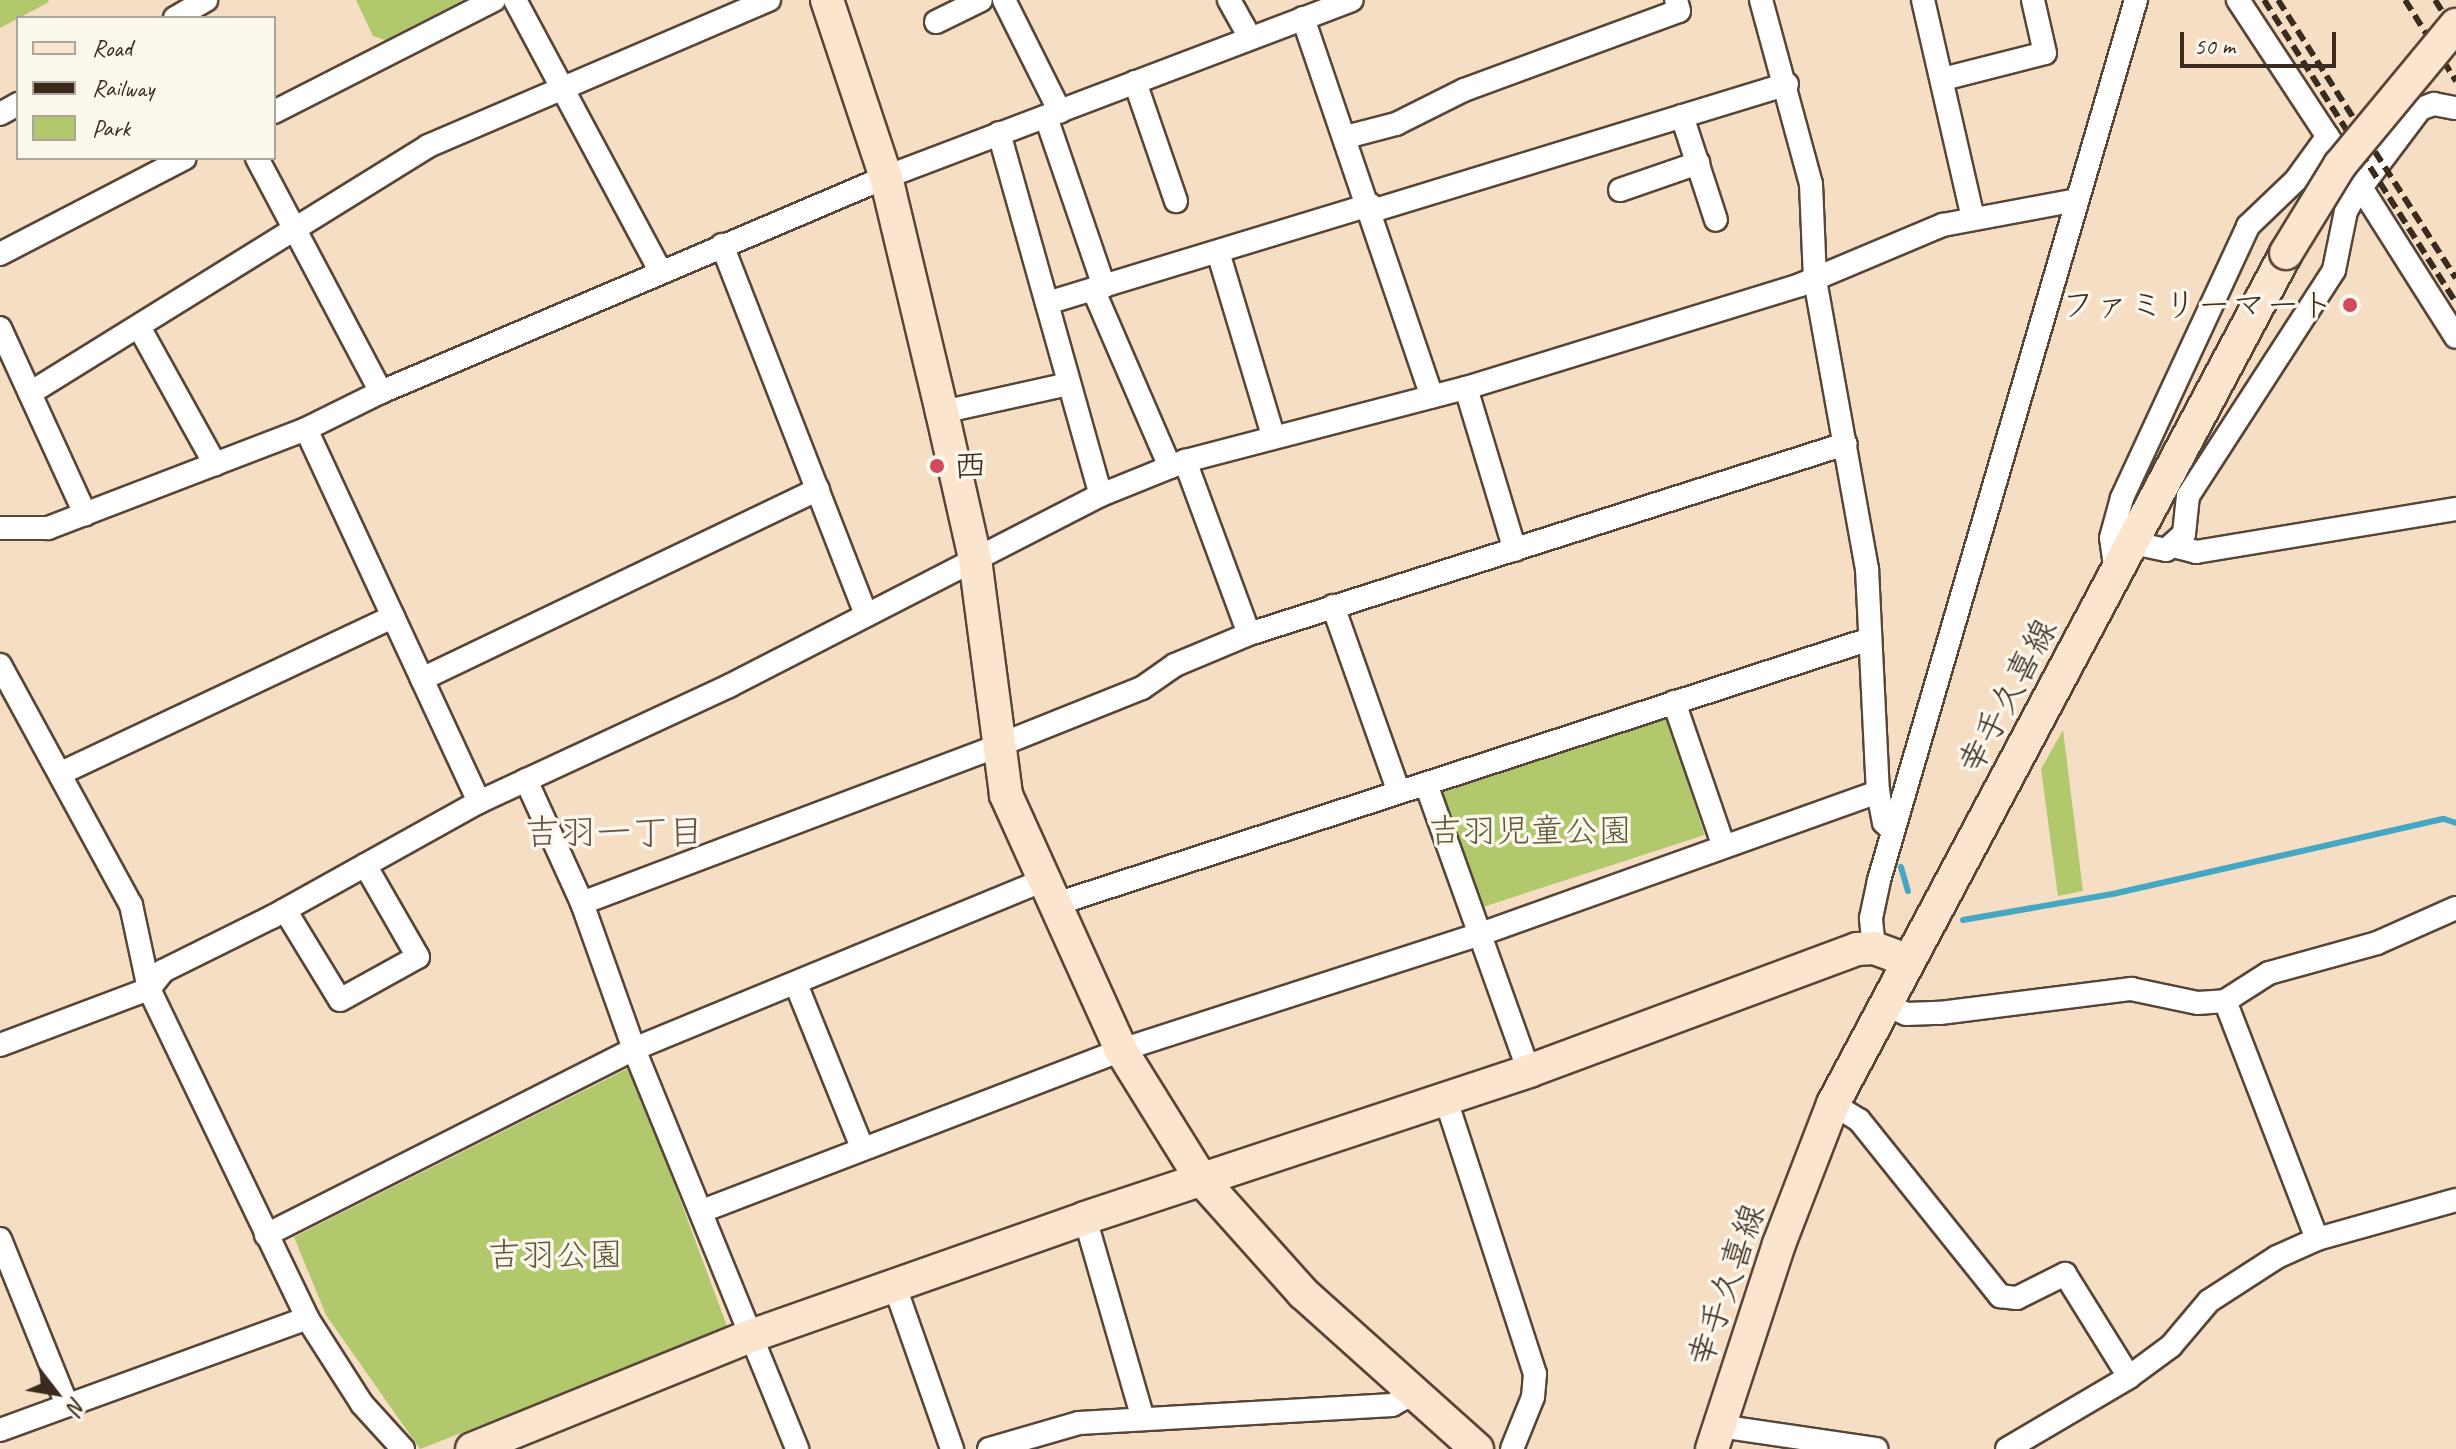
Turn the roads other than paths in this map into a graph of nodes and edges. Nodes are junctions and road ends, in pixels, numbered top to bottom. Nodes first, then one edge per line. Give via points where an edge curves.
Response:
1 (206, 0) edge
2 (494, 0) edge
3 (515, 0) edge
4 (769, 0) edge
5 (827, 0) edge
6 (981, 0) edge
7 (1004, 0) edge
8 (1229, 0) edge
9 (1348, 0) edge
10 (1676, 0) edge
11 (1761, 0) edge
12 (1923, 0) edge
13 (2033, 0) edge
14 (2136, 0) edge
15 (2238, 0) edge
16 (181, 12) edge
17 (1303, 18) junction
18 (936, 22) dead end
19 (2456, 25) edge
20 (1249, 36) junction
21 (1943, 79) junction
22 (1135, 82) junction
23 (1787, 84) junction
24 (564, 90) junction
25 (2455, 108) edge
26 (276, 111) edge
27 (1053, 114) junction
28 (1682, 116) junction
29 (999, 133) junction
30 (2328, 136) junction
31 (1346, 137) junction
32 (181, 160) edge
33 (258, 160) edge
34 (1698, 163) junction
35 (886, 177) junction
36 (2361, 187) junction
37 (1620, 190) dead end
38 (2077, 200) junction
39 (1176, 201) dead end
40 (1371, 208) junction
41 (1973, 218) junction
42 (1716, 220) dead end
43 (296, 232) junction
44 (722, 245) junction
45 (1218, 252) junction
46 (0, 254) edge
47 (661, 272) junction
48 (1815, 280) junction
49 (1098, 288) junction
50 (1047, 303) junction
51 (139, 327) junction
52 (0, 328) edge
53 (2456, 337) edge
54 (1068, 384) junction
55 (1466, 388) junction
56 (381, 392) junction
57 (30, 393) junction
58 (1432, 397) junction
59 (942, 412) junction
60 (306, 429) junction
61 (1273, 435) junction
62 (1845, 444) junction
63 (215, 464) junction
64 (1177, 464) junction
65 (818, 489) junction
66 (1101, 495) junction
67 (2456, 509) edge
68 (85, 514) junction
69 (0, 528) edge
70 (2133, 543) junction
71 (2174, 546) junction
72 (1515, 550) junction
73 (975, 559) junction
74 (2116, 573) junction
75 (1333, 606) junction
76 (866, 615) junction
77 (393, 617) junction
78 (1249, 634) junction
79 (1870, 639) junction
80 (0, 665) edge
81 (422, 679) junction
82 (1674, 702) junction
83 (997, 746) junction
84 (61, 773) junction
85 (526, 780) junction
86 (1426, 784) junction
87 (1399, 792) junction
88 (1878, 792) junction
89 (479, 802) junction
90 (1893, 832) junction
91 (1723, 844) junction
92 (365, 865) junction
93 (1051, 892) junction
94 (582, 903) junction
95 (2456, 908) edge
96 (285, 910) junction
97 (1481, 934) junction
98 (1874, 948) junction
99 (1907, 960) junction
100 (796, 984) junction
101 (149, 989) junction
102 (2225, 1001) junction
103 (1885, 1004) junction
104 (0, 1045) edge
105 (634, 1049) junction
106 (1121, 1050) junction
107 (1529, 1071) junction
108 (1446, 1100) junction
109 (1833, 1104) junction
110 (862, 1147) junction
111 (1202, 1180) junction
112 (2456, 1200) edge
113 (702, 1211) junction
114 (1085, 1218) junction
115 (266, 1235) junction
116 (0, 1239) edge
117 (2317, 1239) junction
118 (895, 1287) junction
119 (307, 1318) junction
120 (748, 1337) junction
121 (2129, 1377) junction
122 (1414, 1393) junction
123 (67, 1405) junction
124 (1142, 1416) junction
125 (0, 1430) edge
126 (1716, 1438) edge
127 (1035, 1442) edge
128 (403, 1449) edge
129 (472, 1449) edge
130 (797, 1449) edge
131 (952, 1449) edge
132 (989, 1449) edge
133 (1477, 1449) edge
134 (1512, 1449) edge
135 (1876, 1449) edge
136 (2007, 1449) edge

1 - 16 street
2 - 26 street
3 - 24 street
4 - 24 street
5 - 35 street
6 - 18 street
7 - 27 street
8 - 20 street
9 - 17 street
10 - 31 street via 1679,11 1464,90 1396,124
11 - 23 street
12 - 21 street
13 - 21 street via 2045,53
14 - 38 street
15 - 30 street
17 - 20 street
17 - 31 street
19 - 70 street, 幸手久喜線, bridge via 2340,165 2286,253
20 - 22 street
21 - 41 street
22 - 27 street
22 - 39 street
23 - 28 street
23 - 48 street via 1811,184
24 - 43 street via 428,146
24 - 47 street
25 - 36 street via 2434,104 2420,109
27 - 29 street
27 - 49 street
28 - 34 street
28 - 40 street
29 - 35 street
29 - 50 street
30 - 36 street
30 - 74 street via 2296,180 2248,226 2122,498 2111,538
31 - 40 street
32 - 46 street
33 - 43 street
34 - 37 street
34 - 42 street
35 - 44 street
35 - 59 street
36 - 53 street
36 - 71 street via 2346,211 2334,270 2188,496 2184,534
38 - 41 street
38 - 90 street
40 - 45 street
40 - 58 street
41 - 48 street via 1910,235
43 - 51 street
43 - 56 street
44 - 47 street
44 - 65 street
45 - 49 street
45 - 61 street
47 - 56 street
48 - 55 street
48 - 62 street
49 - 50 street
49 - 64 street
50 - 54 street
51 - 57 street
51 - 63 street
52 - 57 street
54 - 59 street
54 - 66 street
55 - 58 street
55 - 72 street
56 - 60 street
57 - 68 street
58 - 61 street
59 - 73 street
60 - 63 street
60 - 77 street
61 - 64 street
62 - 72 street
62 - 79 street via 1867,569
63 - 68 street
64 - 66 street
64 - 78 street
65 - 76 street
65 - 81 street
66 - 73 street
67 - 71 street via 2196,552
68 - 69 street via 48,528
70 - 71 street via 2160,551
70 - 74 street, 幸手久喜線
72 - 75 street
73 - 76 street
73 - 83 street
74 - 99 street, 幸手久喜線
75 - 78 street
75 - 87 street
76 - 85 street via 729,686
77 - 81 street
77 - 84 street
78 - 83 street via 1175,665 1142,688
79 - 82 street
79 - 88 street
80 - 84 street
81 - 89 street
82 - 86 street
82 - 91 street
83 - 93 street via 1006,795
83 - 94 street
84 - 101 street via 131,905
85 - 89 street
85 - 94 street
86 - 87 street
86 - 97 street
87 - 93 street
88 - 90 street via 1884,822
88 - 91 street
89 - 92 street
90 - 98 street via 1872,908
91 - 97 street
92 - 96 street
92 - 96 street via 418,957 340,1000
93 - 100 street
93 - 106 street
94 - 105 street
95 - 102 street via 2377,943 2269,973
96 - 101 street via 163,971
97 - 106 street
97 - 107 street
98 - 99 street
98 - 107 street via 1857,949
99 - 103 street, 幸手久喜線
100 - 105 street
100 - 110 street
101 - 104 street
101 - 115 street
102 - 103 street via 2198,1003 2131,989 1940,1013 1906,1014
102 - 117 street
103 - 109 street, 幸手久喜線
105 - 113 street
105 - 115 street
106 - 110 street
106 - 111 street
107 - 108 street
108 - 111 street
108 - 134 street via 1535,1374 1533,1397
109 - 121 street via 1859,1120 2000,1296 2017,1298 2065,1274
109 - 126 street, 幸手久喜線 via 1779,1244
110 - 113 street
111 - 114 street
111 - 122 street via 1303,1293
112 - 117 street
113 - 120 street
114 - 118 street
114 - 124 street
115 - 119 street
116 - 123 street
117 - 121 street via 2221,1293 2171,1346
118 - 120 street
118 - 131 street
119 - 123 street
119 - 128 street via 362,1404
120 - 129 street
120 - 130 street
121 - 136 street
122 - 124 street via 1392,1405 1298,1414
122 - 133 street
123 - 125 street
124 - 127 street
126 - 135 street
127 - 132 street

